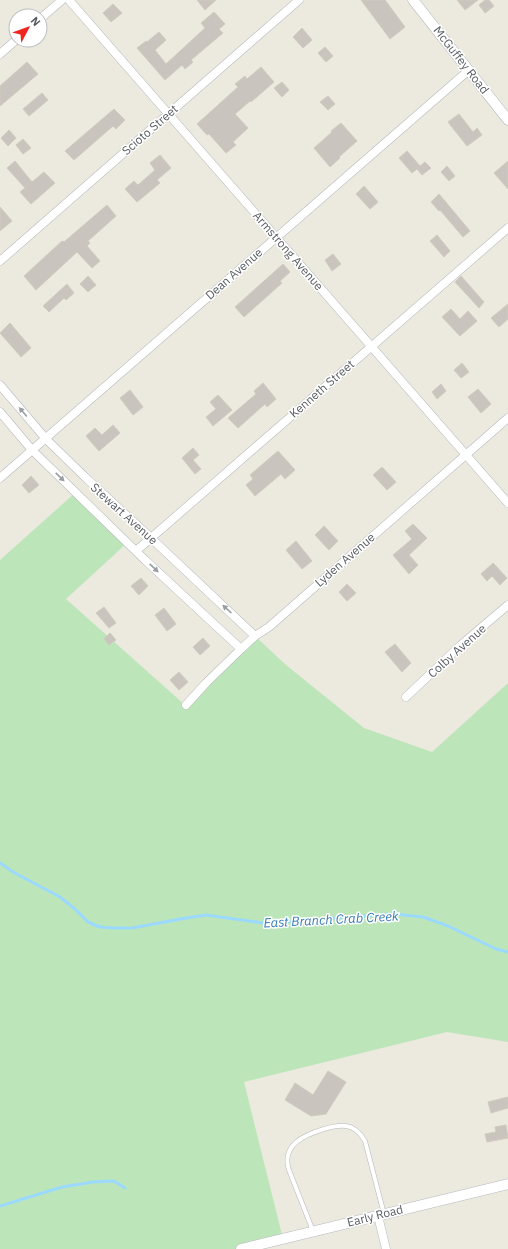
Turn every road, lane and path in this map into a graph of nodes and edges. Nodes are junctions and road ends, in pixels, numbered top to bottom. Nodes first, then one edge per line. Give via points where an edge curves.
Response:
1 (62, 0) edge
2 (68, 0) edge
3 (299, 0) edge
4 (413, 0) edge
5 (48, 12) edge
6 (8, 47) edge
7 (0, 54) edge
8 (469, 70) junction
9 (169, 114) junction
10 (508, 120) edge
11 (508, 228) edge
12 (276, 238) junction
13 (0, 260) edge
14 (372, 346) junction
15 (0, 385) edge
16 (0, 412) edge
17 (508, 418) edge
18 (46, 439) junction
19 (32, 450) junction
20 (466, 454) junction
21 (0, 478) edge
22 (508, 502) edge
23 (152, 538) junction
24 (136, 551) junction
25 (508, 605) edge
26 (256, 636) junction
27 (241, 649) junction
28 (406, 697) dead end
29 (186, 706) dead end
30 (508, 1184) edge
31 (381, 1215) junction
32 (313, 1232) junction
33 (241, 1249) edge
34 (386, 1249) edge

1 - 5 street
2 - 9 street, Armstrong Avenue
3 - 9 street, Scioto Street
4 - 8 street, McGuffey Road
6 - 7 street
8 - 10 street, McGuffey Road
8 - 12 street, Dean Avenue
9 - 12 street, Armstrong Avenue
9 - 13 street, Scioto Street
11 - 14 street, Kenneth Street
12 - 14 street, Armstrong Avenue
12 - 18 street, Dean Avenue
14 - 20 street, Armstrong Avenue
14 - 23 street, Kenneth Street
18 -> 15 street, Stewart Avenue
16 - 19 street, Stewart Avenue
17 - 20 street, Lyden Avenue
18 - 19 street, Dean Avenue
18 - 23 street, Stewart Avenue
19 - 21 street, Dean Avenue
19 -> 24 street, Stewart Avenue
20 - 22 street, Armstrong Avenue
20 - 26 street, Lyden Avenue
23 - 24 street, Kenneth Street
26 -> 23 street, Stewart Avenue
24 -> 27 street, Stewart Avenue
25 - 28 street, Colby Avenue
26 - 27 street, Lyden Avenue
27 - 29 street, Lyden Avenue
30 - 31 street, Early Road
31 - 32 street, Early Road
31 - 32 lane via 365,1141 352,1128 336,1126 301,1138 287,1156 289,1170
31 - 34 street
32 - 33 street, Early Road

